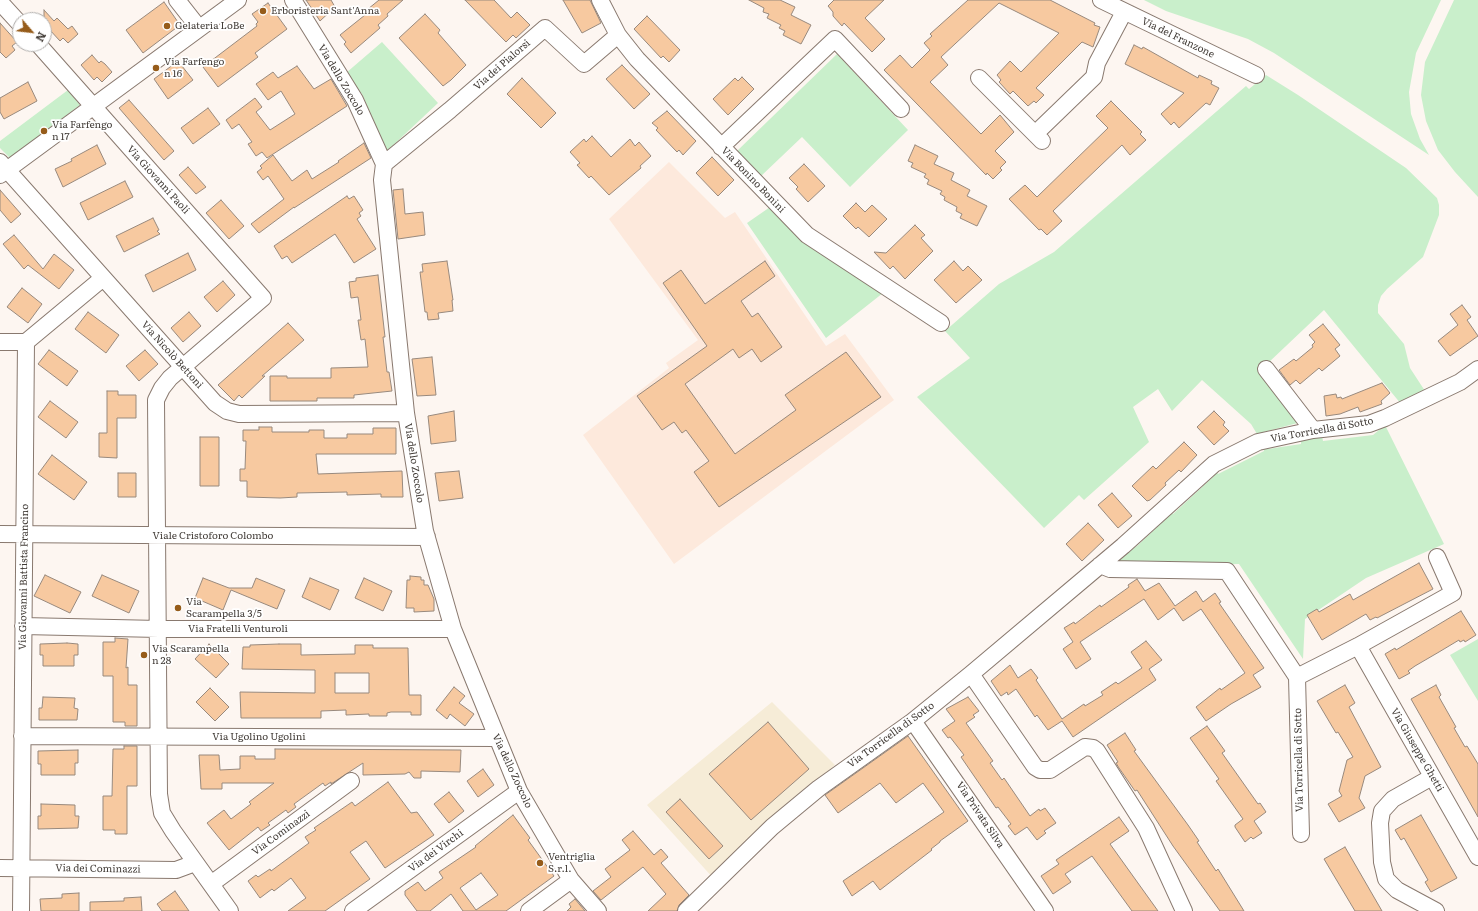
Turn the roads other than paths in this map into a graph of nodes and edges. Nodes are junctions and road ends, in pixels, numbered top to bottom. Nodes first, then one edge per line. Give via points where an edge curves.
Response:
1 (177, 0) edge
2 (238, 0) edge
3 (293, 0) edge
4 (600, 0) edge
5 (1101, 0) edge
6 (0, 2) edge
7 (1124, 12) junction
8 (12, 15) edge
9 (199, 28) junction
10 (618, 35) junction
11 (45, 52) edge
12 (1256, 75) dead end
13 (979, 78) dead end
14 (93, 107) junction
15 (902, 109) dead end
16 (721, 148) junction
17 (384, 164) junction
18 (2, 169) edge
19 (103, 278) junction
20 (941, 323) dead end
21 (0, 342) edge
22 (26, 342) junction
23 (183, 368) junction
24 (1266, 369) dead end
25 (1478, 369) edge
26 (406, 413) junction
27 (1313, 430) junction
28 (0, 534) edge
29 (24, 534) junction
30 (156, 536) junction
31 (427, 537) junction
32 (1437, 557) dead end
33 (1100, 565) junction
34 (23, 626) junction
35 (159, 629) junction
36 (453, 629) junction
37 (1358, 646) junction
38 (971, 674) junction
39 (1297, 677) junction
40 (913, 721) junction
41 (22, 736) junction
42 (158, 737) junction
43 (496, 738) junction
44 (1432, 777) junction
45 (351, 781) dead end
46 (519, 791) junction
47 (1301, 834) dead end
48 (1477, 854) edge
49 (195, 863) junction
50 (0, 868) edge
51 (21, 868) junction
52 (570, 880) junction
53 (210, 884) junction
54 (21, 911) edge
55 (230, 911) edge
56 (353, 911) edge
57 (529, 911) edge
58 (598, 911) edge
59 (686, 911) edge
60 (1045, 911) edge
61 (1184, 911) edge
62 (1436, 911) edge

1 - 9 street
2 - 9 street
3 - 17 street, Via dello Zoccolo via 355,100
4 - 10 street, Via Bonino Bonini
5 - 7 street, Via del Franzone
6 - 8 street
7 - 12 street, Via del Franzone
7 - 13 street via 1097,64 1094,77 1038,138
9 - 14 street
10 - 16 street, Via Bonino Bonini via 637,59
10 - 17 street, Via dei Pialorsi via 584,64 545,28
11 - 14 street, Via Giovanni Paoli
14 - 18 street
14 - 23 street, Via Giovanni Paoli via 263,298
15 - 16 street via 835,39
16 - 20 street, Via Bonino Bonini via 807,235
17 - 26 street, Via dello Zoccolo via 382,180
18 - 19 street, Via Nicolò Bettoni
19 - 22 street
19 - 23 street, Via Nicolò Bettoni
21 - 22 street
22 - 29 street, Via Giovanni Battista Francino
23 - 26 street, Via Nicolò Bettoni via 215,403 227,411 239,414
23 - 30 street via 170,378 156,400
24 - 27 street
25 - 27 street, Via Torricella di Sotto via 1460,382 1369,424
26 - 31 street, Via dello Zoccolo
27 - 33 street, Via Torricella di Sotto via 1258,442 1214,464
28 - 29 street, Viale Cristoforo Colombo
29 - 30 street, Viale Cristoforo Colombo
29 - 34 street, Via Giovanni Battista Francino
30 - 31 street, Viale Cristoforo Colombo
30 - 35 street
31 - 36 street, Via dello Zoccolo
32 - 37 street via 1453,593
33 - 38 street, Via Torricella di Sotto
33 - 39 street via 1110,569 1227,571
34 - 35 street, Via Fratelli Venturoli
34 - 41 street, Via Giovanni Battista Francino
35 - 36 street, Via Fratelli Venturoli
35 - 42 street
36 - 43 street, Via dello Zoccolo
37 - 39 street
37 - 44 street, Via Giuseppe Ghetti
38 - 40 street, Via Torricella di Sotto
38 - 61 street via 1040,770 1050,770 1085,747 1097,751 1143,823
39 - 47 street, Via Torricella di Sotto
40 - 59 street, Via Torricella di Sotto via 819,788 772,827
40 - 60 street, Via Privata Silva
41 - 42 street, Via Ugolino Ugolini
41 - 51 street, Via Giovanni Battista Francino
42 - 43 street, Via Ugolino Ugolini
42 - 49 street via 159,794 162,812
43 - 46 street, Via dello Zoccolo
44 - 48 street, Via Giuseppe Ghetti
44 - 62 street via 1393,799 1382,811 1380,823 1382,862 1386,879 1397,890
45 - 53 street, Via Cominazzi
46 - 52 street, Via dello Zoccolo
46 - 56 street, Via dei Virchi
49 - 51 street, Via dei Cominazzi via 176,870
49 - 53 street
50 - 51 street, Via dei Cominazzi
51 - 54 street, Via Giovanni Battista Francino
52 - 57 street
52 - 58 street, Via dello Zoccolo
53 - 55 street

